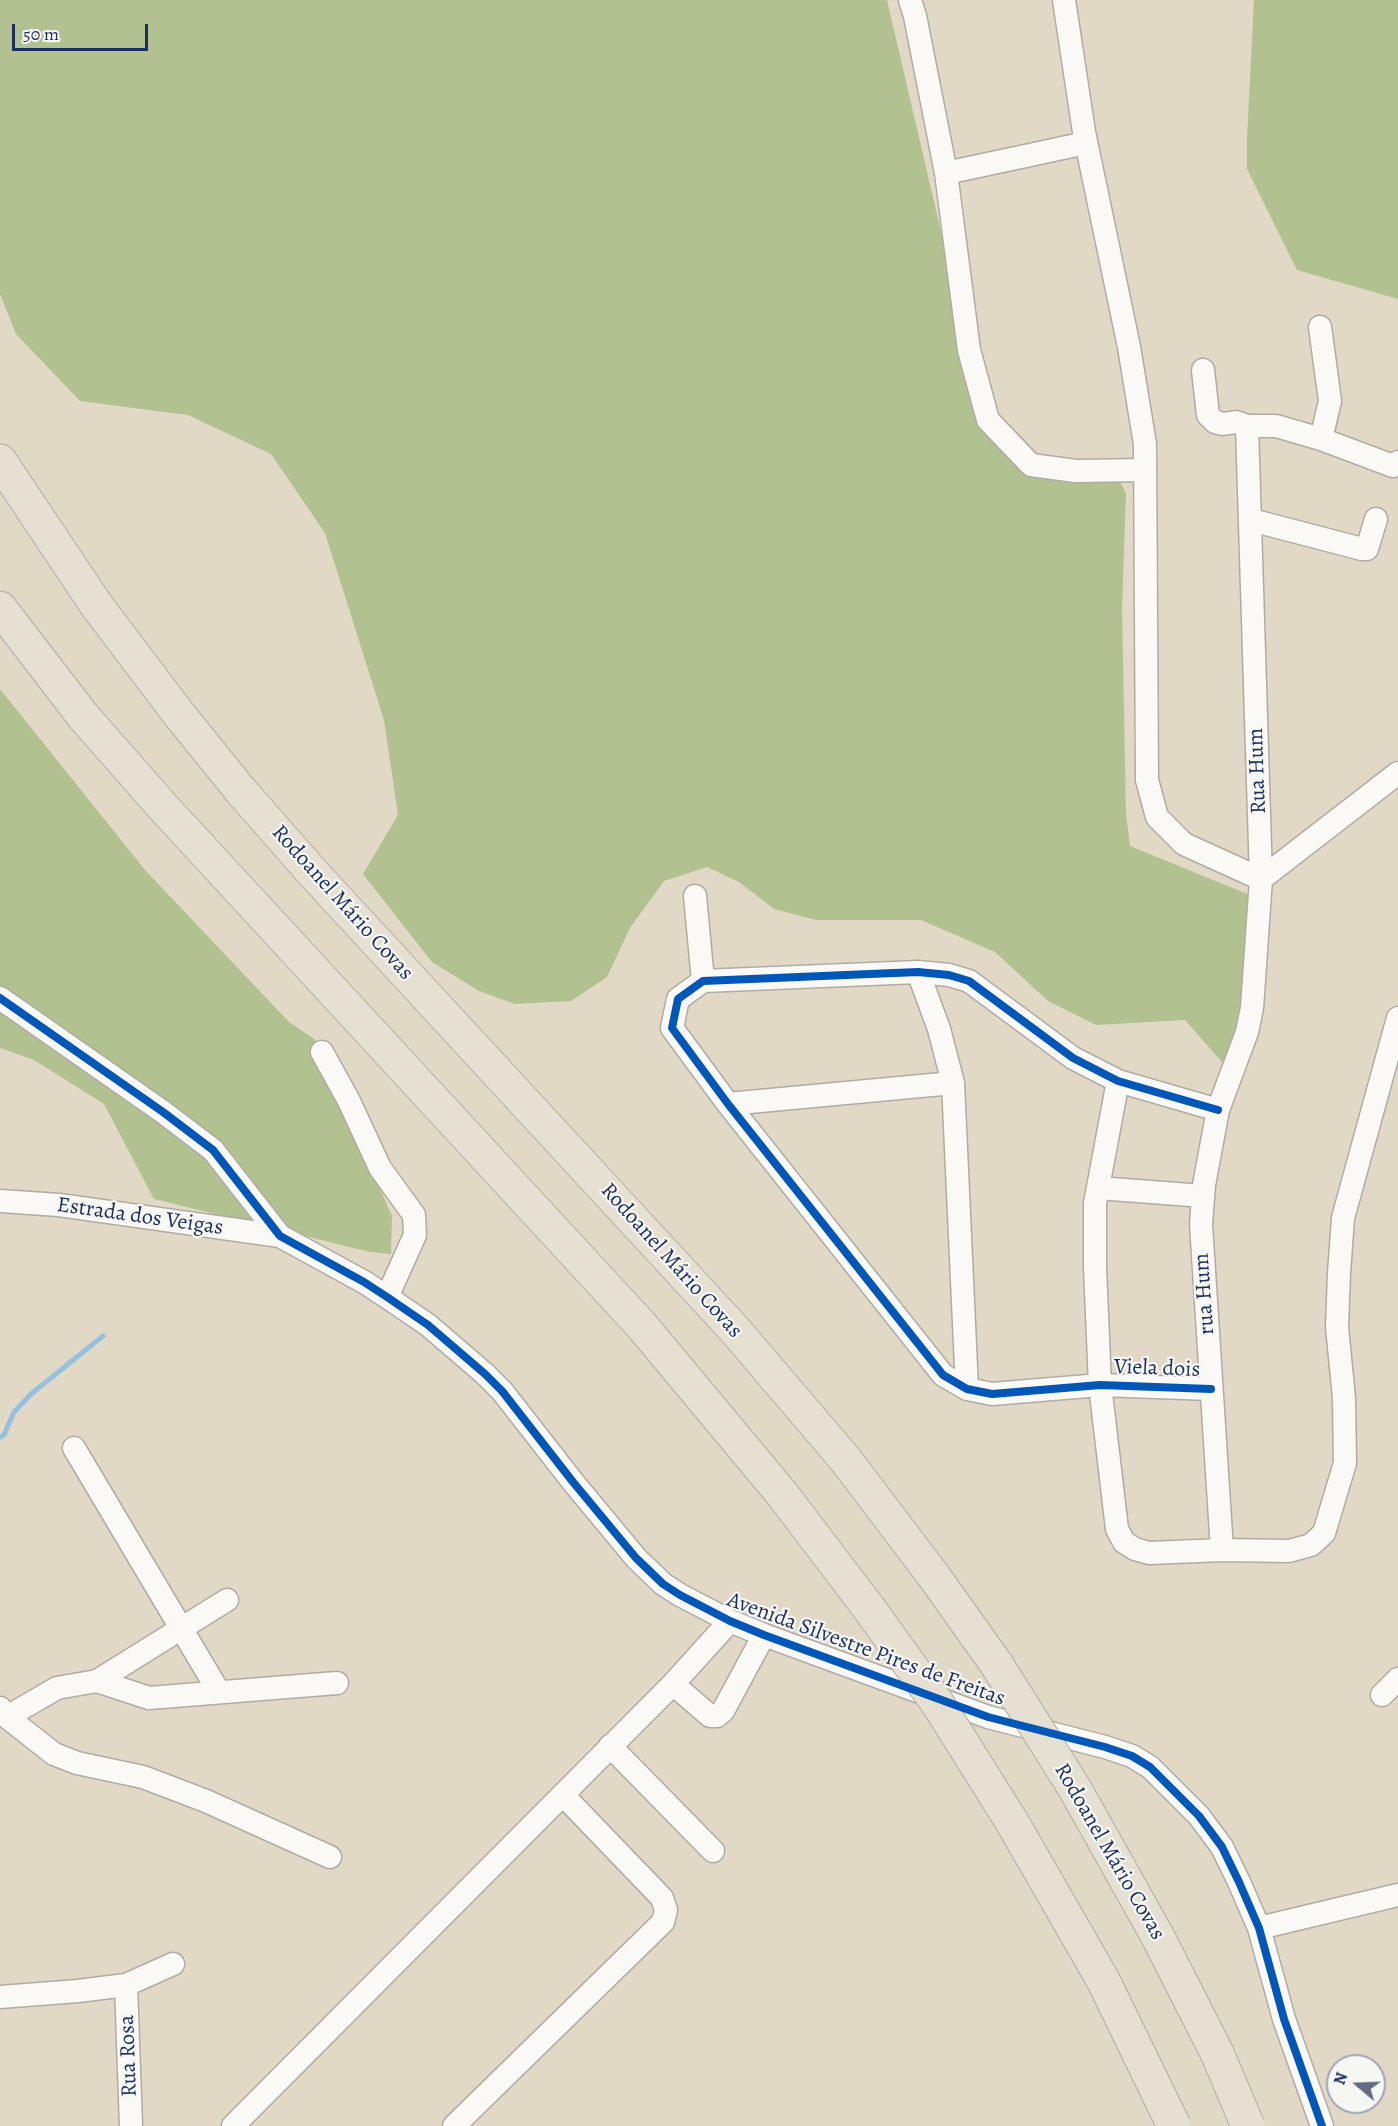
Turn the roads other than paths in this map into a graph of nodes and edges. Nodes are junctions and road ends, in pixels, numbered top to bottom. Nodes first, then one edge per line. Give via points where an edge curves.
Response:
1 (910, 0) edge
2 (1064, 0) edge
3 (1086, 143) junction
4 (946, 173) junction
5 (1320, 327) dead end
6 (1203, 370) dead end
7 (1247, 426) junction
8 (1321, 439) junction
9 (0, 461) edge
10 (1398, 462) edge
11 (1145, 470) junction
12 (1376, 519) dead end
13 (1251, 520) junction
14 (0, 609) edge
15 (1398, 773) edge
16 (1261, 879) junction
17 (695, 896) dead end
18 (918, 972) junction
19 (703, 981) junction
20 (0, 998) edge
21 (1398, 1018) edge
22 (322, 1052) dead end
23 (1118, 1081) junction
24 (953, 1083) junction
25 (728, 1104) junction
26 (1218, 1110) junction
27 (1098, 1188) junction
28 (1203, 1196) junction
29 (0, 1201) edge
30 (280, 1236) junction
31 (387, 1297) junction
32 (1100, 1385) junction
33 (967, 1389) junction
34 (1211, 1389) junction
35 (74, 1448) dead end
36 (1222, 1550) junction
37 (227, 1600) dead end
38 (730, 1621) junction
39 (182, 1629) junction
40 (764, 1635) junction
41 (1398, 1679) edge
42 (96, 1681) junction
43 (337, 1683) dead end
44 (673, 1684) junction
45 (219, 1692) junction
46 (1382, 1695) dead end
47 (3, 1712) edge
48 (610, 1746) junction
49 (563, 1796) junction
50 (713, 1851) dead end
51 (330, 1857) dead end
52 (1398, 1895) edge
53 (1259, 1928) junction
54 (173, 1964) dead end
55 (126, 1985) junction
56 (0, 1997) edge
57 (131, 2126) edge
58 (233, 2126) edge
59 (454, 2126) edge
60 (1174, 2126) edge
61 (1248, 2126) edge
62 (1322, 2126) edge

1 - 4 street
2 - 3 street
3 - 4 street
3 - 11 street via 1130,347 1145,444
4 - 11 street via 969,350 988,420 1031,465 1076,471
5 - 8 street via 1330,402
6 - 7 street via 1208,415 1215,422
7 - 8 street via 1276,426
7 - 13 street, Rua Hum
8 - 10 street via 1393,466
9 - 61 highway, Rodoanel Mário Covas, bridge via 97,606 241,791 734,1329 844,1460 933,1575 997,1665 1076,1790 1158,1937 1217,2053
11 - 16 street via 1147,780 1157,817 1184,844
12 - 13 street via 1367,549
13 - 16 street, Rua Hum
14 - 60 highway, bridge via 83,716 163,807 642,1326 760,1467 938,1704 1103,1980
15 - 16 street
16 - 26 street, Rua Hum via 1252,1008
17 - 19 street
18 - 19 street
18 - 23 street via 969,981 1073,1058
18 - 24 street
19 - 25 street via 678,999 672,1028
20 - 30 street, Avenida Silvestre Pires de Freitas via 213,1150
21 - 36 street via 1343,1218 1337,1327 1345,1463 1324,1533 1311,1545 1289,1551
22 - 31 street via 380,1168 414,1215 415,1235
23 - 26 street
23 - 27 street
24 - 25 street
24 - 33 street
25 - 33 street via 943,1375
26 - 28 street, rua Hum
27 - 28 street
27 - 32 street via 1095,1267
28 - 34 street, rua Hum via 1201,1224
29 - 30 street, Estrada dos Veigas via 101,1210
30 - 31 street, Avenida Silvestre Pires de Freitas
31 - 38 street, Avenida Silvestre Pires de Freitas via 428,1325 502,1391 651,1574 680,1595
32 - 33 street, Viela dois via 992,1394
32 - 34 street, Viela dois
32 - 36 street via 1117,1529 1124,1542 1149,1553
34 - 36 street, rua Hum
35 - 39 street
37 - 39 street
38 - 40 street, Avenida Silvestre Pires de Freitas
38 - 44 street
39 - 42 street
39 - 45 street
40 - 44 street via 717,1716 710,1716
40 - 53 street, Avenida Silvestre Pires de Freitas via 988,1717 1132,1756 1171,1786 1222,1847
41 - 46 street
42 - 45 street via 148,1698
42 - 47 street via 57,1688
43 - 45 street
44 - 48 street
47 - 51 street via 54,1754 153,1781
48 - 49 street
48 - 50 street
49 - 58 street
49 - 59 street via 662,1898 666,1910 663,1922
52 - 53 street
53 - 62 street, Avenida Silvestre Pires de Freitas via 1284,2019
54 - 55 street
55 - 56 street
55 - 57 street, Rua Rosa

